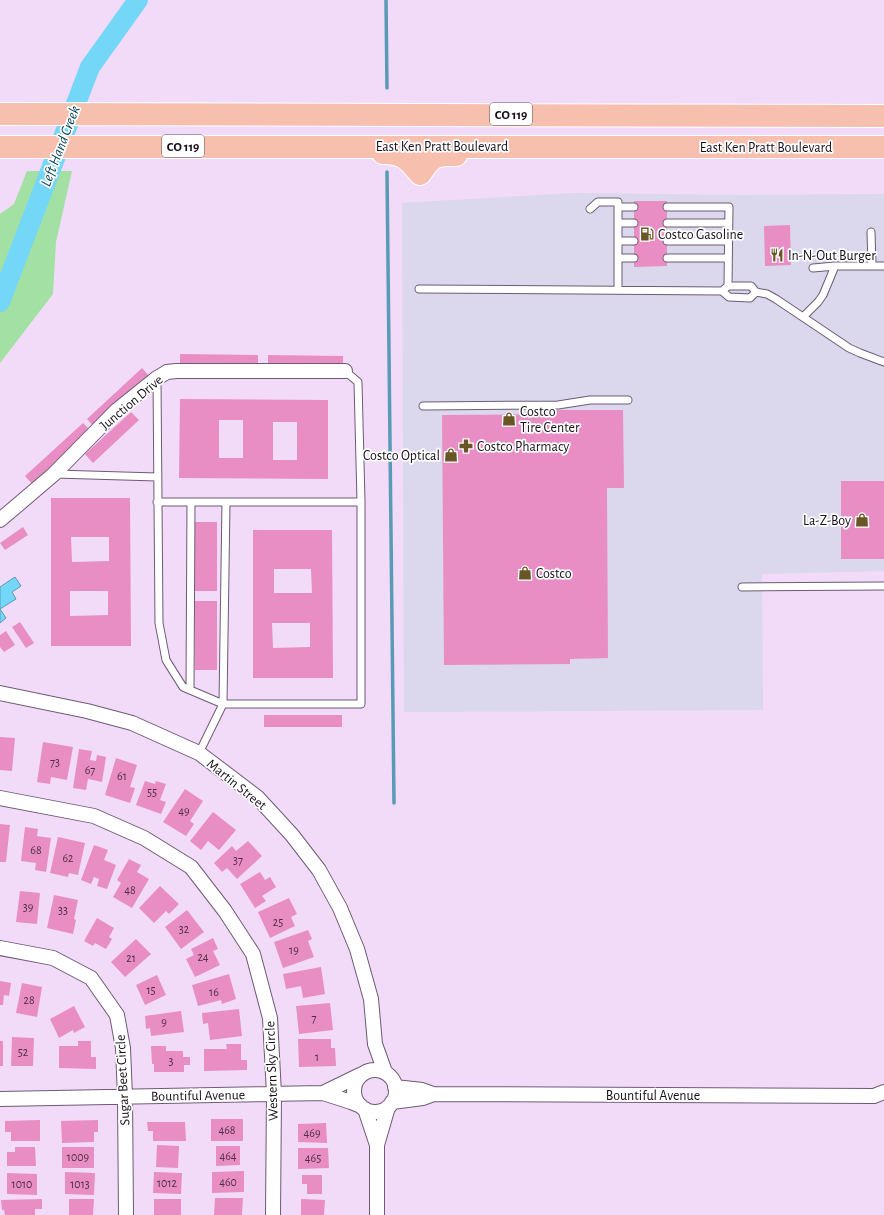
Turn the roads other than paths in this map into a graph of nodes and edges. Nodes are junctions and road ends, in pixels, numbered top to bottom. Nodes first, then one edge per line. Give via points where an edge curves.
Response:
1 (0, 114) edge
2 (884, 116) edge
3 (9, 147) edge
4 (884, 147) edge
5 (618, 205) junction
6 (634, 207) dead end
7 (667, 207) dead end
8 (590, 209) dead end
9 (618, 223) junction
10 (634, 223) dead end
11 (667, 223) dead end
12 (728, 223) junction
13 (871, 232) dead end
14 (618, 241) junction
15 (634, 241) dead end
16 (667, 241) dead end
17 (728, 241) junction
18 (618, 258) junction
19 (634, 258) dead end
20 (667, 258) dead end
21 (728, 258) junction
22 (835, 266) junction
23 (872, 266) junction
24 (884, 266) edge
25 (812, 268) dead end
26 (728, 286) junction
27 (419, 289) dead end
28 (618, 290) junction
29 (722, 291) junction
30 (756, 292) junction
31 (803, 317) junction
32 (884, 362) edge
33 (345, 371) joint
34 (157, 378) junction
35 (628, 400) dead end
36 (423, 406) dead end
37 (54, 474) junction
38 (157, 477) junction
39 (157, 502) junction
40 (191, 502) junction
41 (226, 502) junction
42 (361, 502) junction
43 (0, 520) edge
44 (884, 586) edge
45 (742, 587) dead end
46 (190, 690) junction
47 (0, 693) edge
48 (223, 704) junction
49 (199, 753) junction
50 (0, 798) edge
51 (0, 948) edge
52 (375, 1044) junction
53 (385, 1072) junction
54 (361, 1074) junction
55 (395, 1087) junction
56 (274, 1094) junction
57 (324, 1094) junction
58 (433, 1094) junction
59 (880, 1096) edge
60 (125, 1097) junction
61 (0, 1099) edge
62 (390, 1105) junction
63 (363, 1108) junction
64 (378, 1145) junction
65 (126, 1215) edge
66 (273, 1215) edge
67 (376, 1215) edge

1 - 2 highway, CO 119
3 - 4 highway, East Ken Pratt Boulevard / CO 119 via 240,146 247,152 392,153 407,159 420,174 430,160 440,155 495,154 511,146
5 - 6 lane
5 - 8 lane via 598,202
5 - 9 lane
7 - 12 lane via 728,207
9 - 10 lane
9 - 14 lane
11 - 12 lane
12 - 17 lane
13 - 23 lane
14 - 15 lane
14 - 18 lane
16 - 17 lane
17 - 21 lane
18 - 19 lane
18 - 28 lane
20 - 21 lane
21 - 26 lane
22 - 23 lane
22 - 25 lane
22 - 31 lane via 823,295
23 - 24 lane
26 - 29 lane
26 - 30 lane via 751,286
27 - 28 lane
28 - 29 lane
29 - 30 lane via 728,297 750,298
30 - 31 lane via 776,299
31 - 32 lane via 849,348
33 - 34 street, Junction Drive via 176,371 167,372
33 - 42 lane via 358,382
34 - 37 street, Junction Drive via 116,411
34 - 38 lane
35 - 36 lane via 590,400 558,405
37 - 38 lane
37 - 43 street, Junction Drive
38 - 39 lane
39 - 40 lane
39 - 46 lane via 158,623 166,660 183,687
40 - 41 lane
40 - 46 lane
41 - 42 lane
41 - 48 lane
42 - 48 lane via 362,704
44 - 45 lane
46 - 48 lane
47 - 49 street, Martin Street via 132,723
48 - 49 lane
49 - 52 street, Martin Street via 257,797 292,835 319,870 340,908 357,949 371,999
50 - 56 street, Western Sky Circle via 94,816 144,838 191,867 225,911 253,954 270,1018
51 - 60 street, Sugar Beet Circle via 53,958 91,978 117,1015 123,1048
52 - 53 street, Martin Street
52 - 54 street, Martin Street
53 - 54 street via 377,1069
53 - 55 street
54 - 57 street, Bountiful Avenue
54 - 63 street via 354,1083 353,1091 355,1100
55 - 58 street
55 - 62 street via 395,1096
56 - 57 street, Bountiful Avenue
56 - 60 street, Bountiful Avenue
56 - 66 street, Western Sky Circle
57 - 63 street, Bountiful Avenue
58 - 59 street, Bountiful Avenue
58 - 62 street
60 - 61 street, Bountiful Avenue
60 - 65 street, Sugar Beet Circle
62 - 63 street via 372,1112
62 - 64 street
63 - 64 street
64 - 67 street

